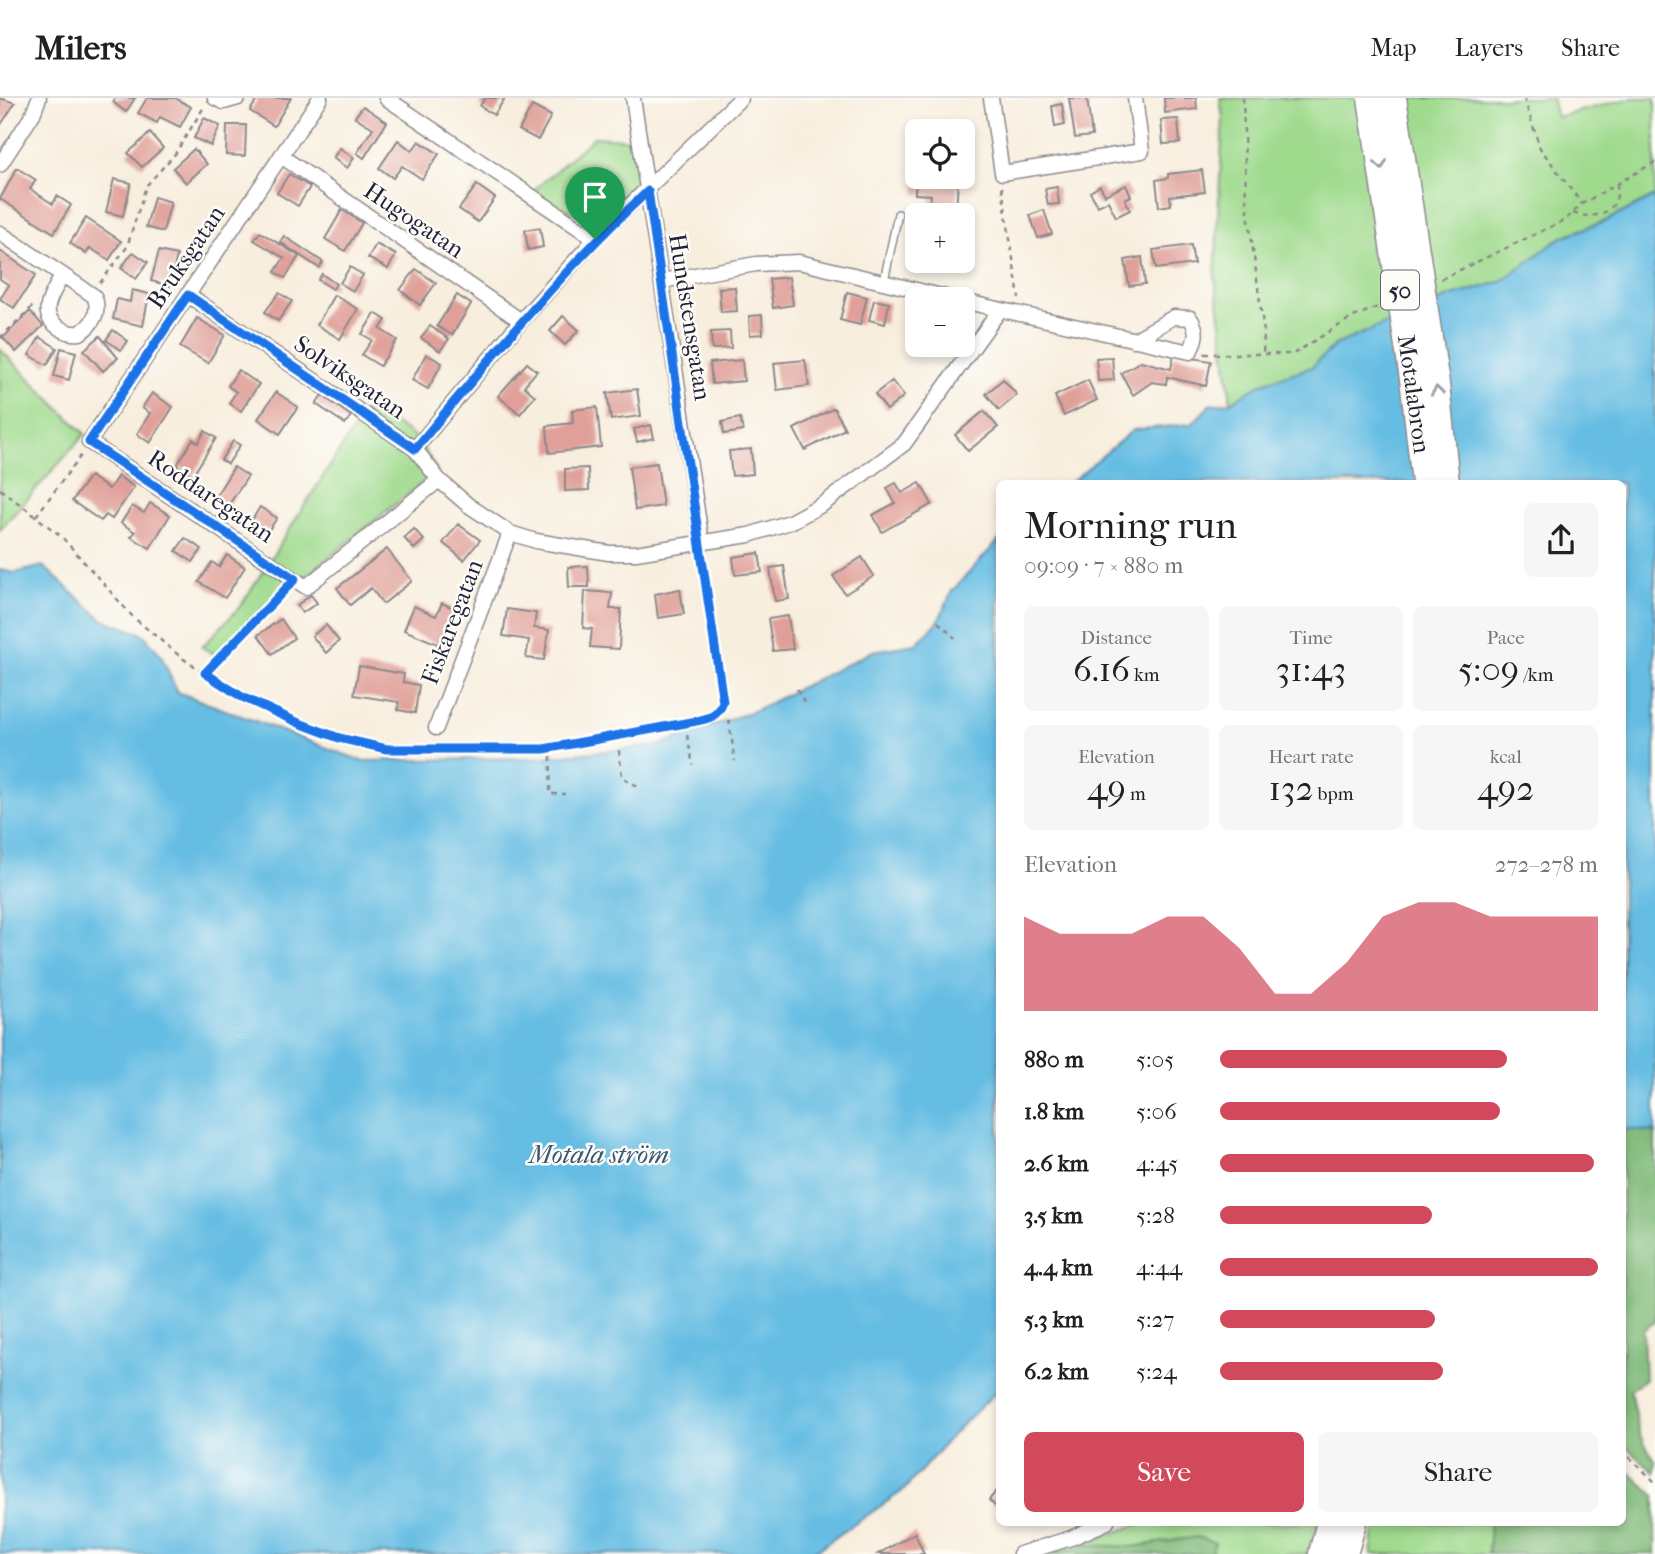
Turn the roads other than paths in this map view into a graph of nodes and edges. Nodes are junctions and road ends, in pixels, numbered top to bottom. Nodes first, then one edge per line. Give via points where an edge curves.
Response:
1 (39, 98) edge
2 (212, 98) edge
3 (238, 98) edge
4 (320, 98) edge
5 (386, 98) edge
6 (633, 98) edge
7 (741, 98) edge
8 (991, 98) edge
9 (1135, 98) edge
10 (1370, 98) edge
11 (1393, 98) edge
12 (281, 156) junction
13 (0, 166) edge
14 (648, 191) junction
15 (898, 214) dead end
16 (0, 233) edge
17 (595, 239) junction
18 (62, 276) junction
19 (662, 281) junction
20 (884, 281) junction
21 (907, 287) edge
22 (188, 295) junction
23 (975, 305) edge
24 (999, 311) junction
25 (522, 321) junction
26 (1134, 340) dead end
27 (89, 442) joint
28 (415, 449) junction
29 (439, 480) junction
30 (1425, 480) edge
31 (1447, 480) edge
32 (510, 533) junction
33 (702, 543) junction
34 (436, 728) dead end
35 (1098, 1526) edge
36 (1329, 1526) edge
37 (1352, 1526) edge
38 (1020, 1554) edge
39 (1322, 1554) edge
40 (1344, 1554) edge

1 - 13 street
2 - 3 street via 224,102
4 - 12 street, Bruksgatan
5 - 17 street
6 - 14 street, Hundstensgatan
7 - 14 street
8 - 9 street via 1002,173 1142,151
10 -> 30 highway, Motalabron / 50, bridge via 1415,386
31 -> 11 highway, Motalabron / 50, bridge
12 - 22 street, Bruksgatan
12 - 25 street, Hugogatan
14 - 17 street
14 - 19 street, Hundstensgatan
15 - 20 lane
16 - 18 street
17 - 25 street
18 - 18 street via 47,314 66,332 80,333 96,316 98,306 91,294
19 - 20 street via 799,262
19 - 33 street, Hundstensgatan
20 - 21 street
22 - 27 street, Bruksgatan
22 - 28 street, Solviksgatan
23 - 24 street
24 - 26 street
24 - 33 street, Solviksgatan via 904,444 889,457 790,522 759,533
25 - 28 street
27 - 29 street, Roddaregatan via 301,583
28 - 29 street, Solviksgatan
29 - 32 street, Solviksgatan
32 - 33 street, Solviksgatan via 609,553
32 - 34 street, Fiskaregatan
35 - 38 street
36 - 39 highway
37 - 40 highway

